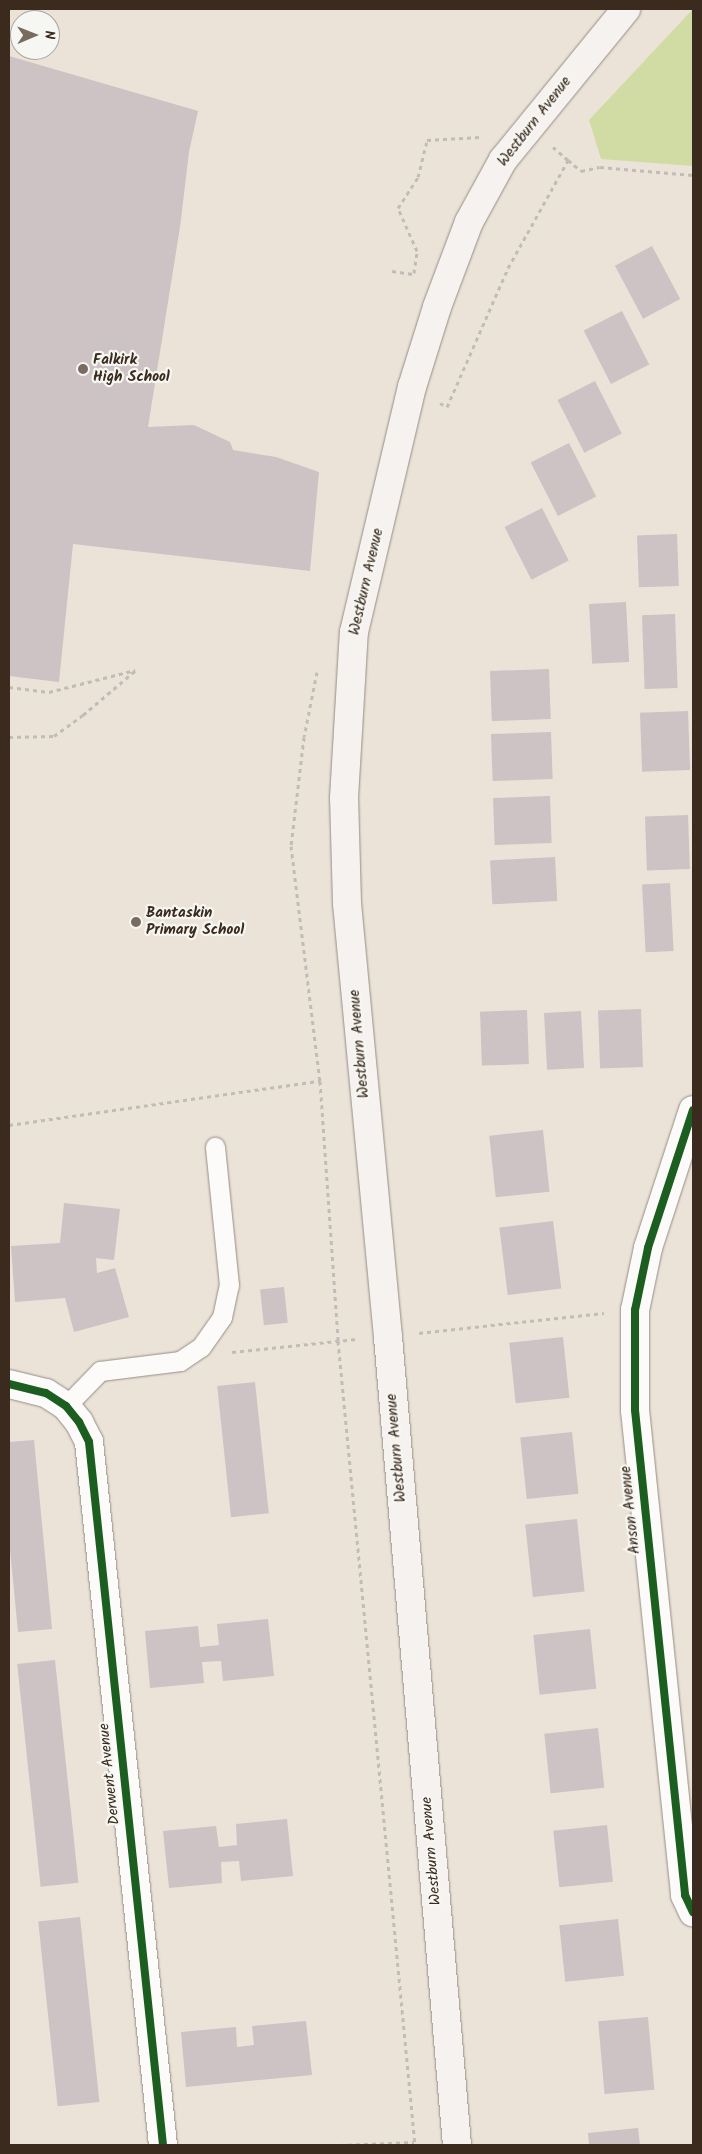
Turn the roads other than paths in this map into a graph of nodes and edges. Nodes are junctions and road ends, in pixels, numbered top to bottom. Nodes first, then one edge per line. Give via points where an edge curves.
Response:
1 (626, 9) edge
2 (693, 1110) edge
3 (215, 1147) dead end
4 (9, 1384) edge
5 (66, 1406) junction
6 (693, 1912) edge
7 (163, 2145) edge
8 (457, 2145) edge

1 - 8 main road, Westburn Avenue via 503,160 469,222 412,387 354,632 344,798 347,903 388,1336
2 - 6 street, Anson Avenue via 648,1248 635,1310 635,1410 685,1895
3 - 5 lane via 229,1285 222,1317 201,1347 180,1361 100,1371
4 - 5 street, Derwent Avenue via 46,1393
5 - 7 street, Derwent Avenue via 80,1422 89,1442

